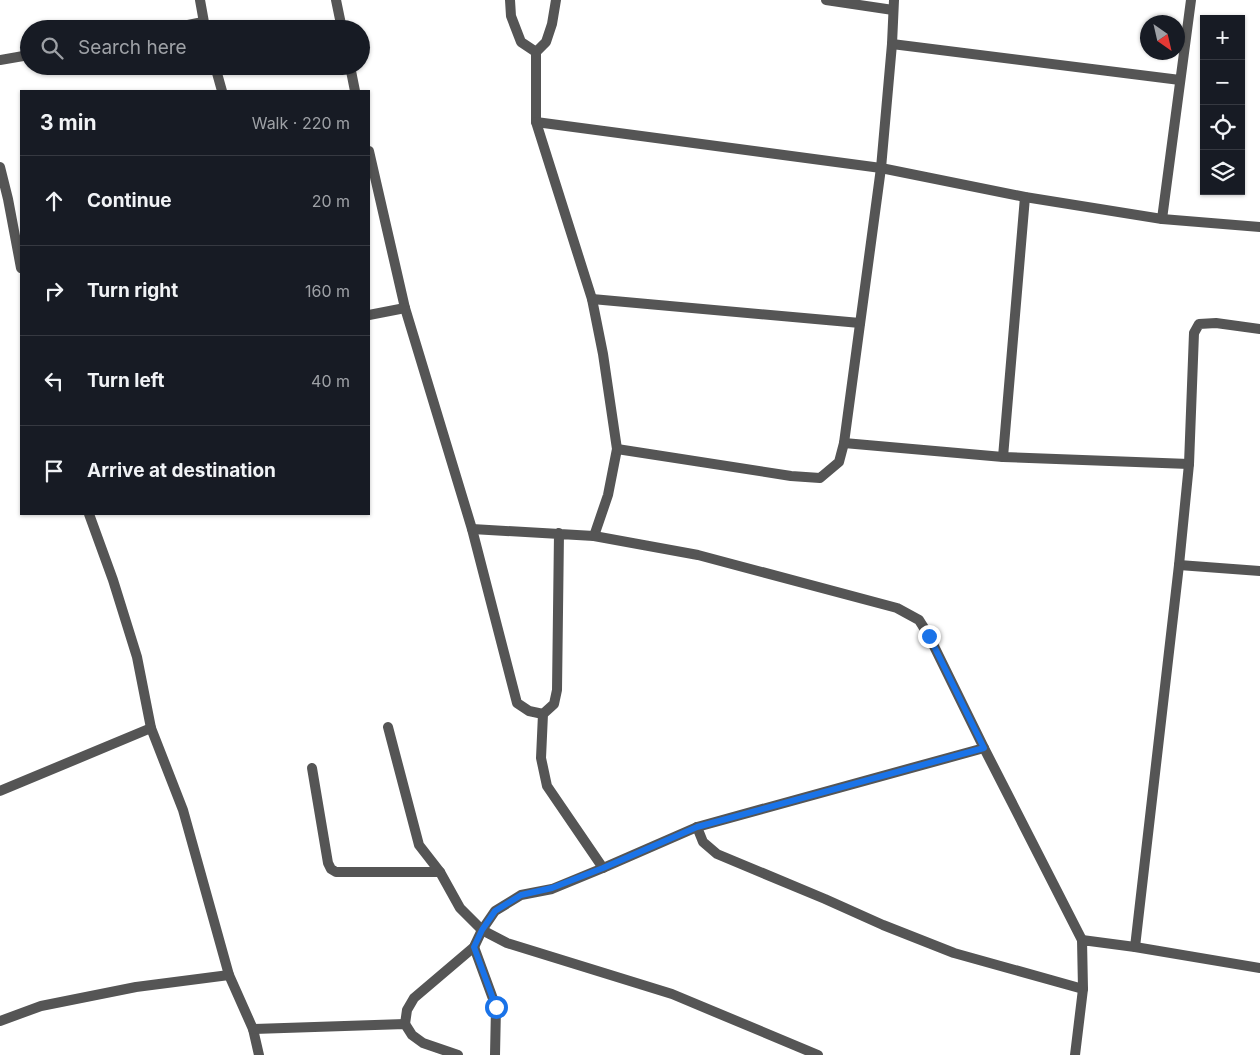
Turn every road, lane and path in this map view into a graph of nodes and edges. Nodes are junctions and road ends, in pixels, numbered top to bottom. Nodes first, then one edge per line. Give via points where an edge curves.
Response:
1 (200, 0) edge
2 (336, 0) edge
3 (510, 0) edge
4 (556, 0) edge
5 (826, 0) edge
6 (1191, 0) edge
7 (894, 5) edge
8 (203, 20) edge
9 (340, 20) edge
10 (892, 44) junction
11 (536, 52) junction
12 (20, 57) edge
13 (0, 60) edge
14 (218, 75) edge
15 (352, 75) edge
16 (1180, 80) junction
17 (222, 90) edge
18 (355, 90) edge
19 (536, 122) junction
20 (370, 155) edge
21 (0, 166) edge
22 (881, 168) junction
23 (1025, 197) junction
24 (1162, 219) junction
25 (1260, 227) edge
26 (20, 263) edge
27 (592, 299) junction
28 (405, 308) junction
29 (370, 315) edge
30 (860, 323) junction
31 (1260, 328) edge
32 (844, 443) junction
33 (617, 450) junction
34 (1003, 458) junction
35 (1188, 464) junction
36 (89, 515) edge
37 (472, 529) junction
38 (559, 533) junction
39 (594, 536) junction
40 (1179, 564) junction
41 (1260, 571) edge
42 (543, 714) junction
43 (388, 727) dead end
44 (151, 728) junction
45 (984, 748) junction
46 (312, 768) dead end
47 (0, 791) edge
48 (697, 827) junction
49 (603, 868) junction
50 (440, 872) junction
51 (482, 930) junction
52 (1082, 940) junction
53 (474, 947) junction
54 (1135, 947) junction
55 (1260, 968) edge
56 (228, 975) junction
57 (1083, 989) junction
58 (0, 1021) edge
59 (405, 1024) junction
60 (253, 1029) junction
61 (259, 1055) edge
62 (458, 1055) edge
63 (495, 1055) edge
64 (818, 1055) edge
65 (1075, 1055) edge

1 - 8 street
2 - 9 street
3 - 11 street via 511,16 521,42
4 - 11 street via 546,42
5 - 7 street
6 - 16 street
7 - 10 street
10 - 16 street
10 - 22 street
11 - 19 street
12 - 13 street
14 - 17 street
15 - 18 street
16 - 24 street
19 - 22 street
19 - 27 street
20 - 28 street
21 - 26 street
22 - 23 street
22 - 30 street
23 - 24 street
23 - 34 street
24 - 25 street
27 - 30 street
27 - 33 street
28 - 29 street
28 - 37 street
30 - 32 street
31 - 35 street via 1199,324 1194,332
32 - 33 street via 839,462 820,478
32 - 34 street
33 - 39 street via 608,495
34 - 35 street
35 - 40 street
36 - 44 street via 137,657
37 - 38 street
37 - 42 street via 517,703 529,711
38 - 39 street
38 - 42 street via 557,690 554,704
39 - 45 street via 698,555 897,608 919,620 929,636
40 - 41 street
40 - 54 street
42 - 49 street via 541,758 548,786
43 - 50 street via 419,845
44 - 47 street
44 - 56 street via 183,810
45 - 48 street
45 - 52 street
46 - 50 street via 331,869 336,872
48 - 49 street
48 - 57 street via 703,842 717,854 883,925 954,953
49 - 51 street via 552,888 521,895 495,911
50 - 51 street via 460,908
51 - 53 street
51 - 64 street via 507,943 672,994
52 - 54 street
52 - 57 street
53 - 59 street via 414,998 407,1010
53 - 63 street via 496,1007
54 - 55 street
56 - 58 street via 41,1006
56 - 60 street
57 - 65 street
59 - 60 street
59 - 62 street via 423,1043
60 - 61 street

